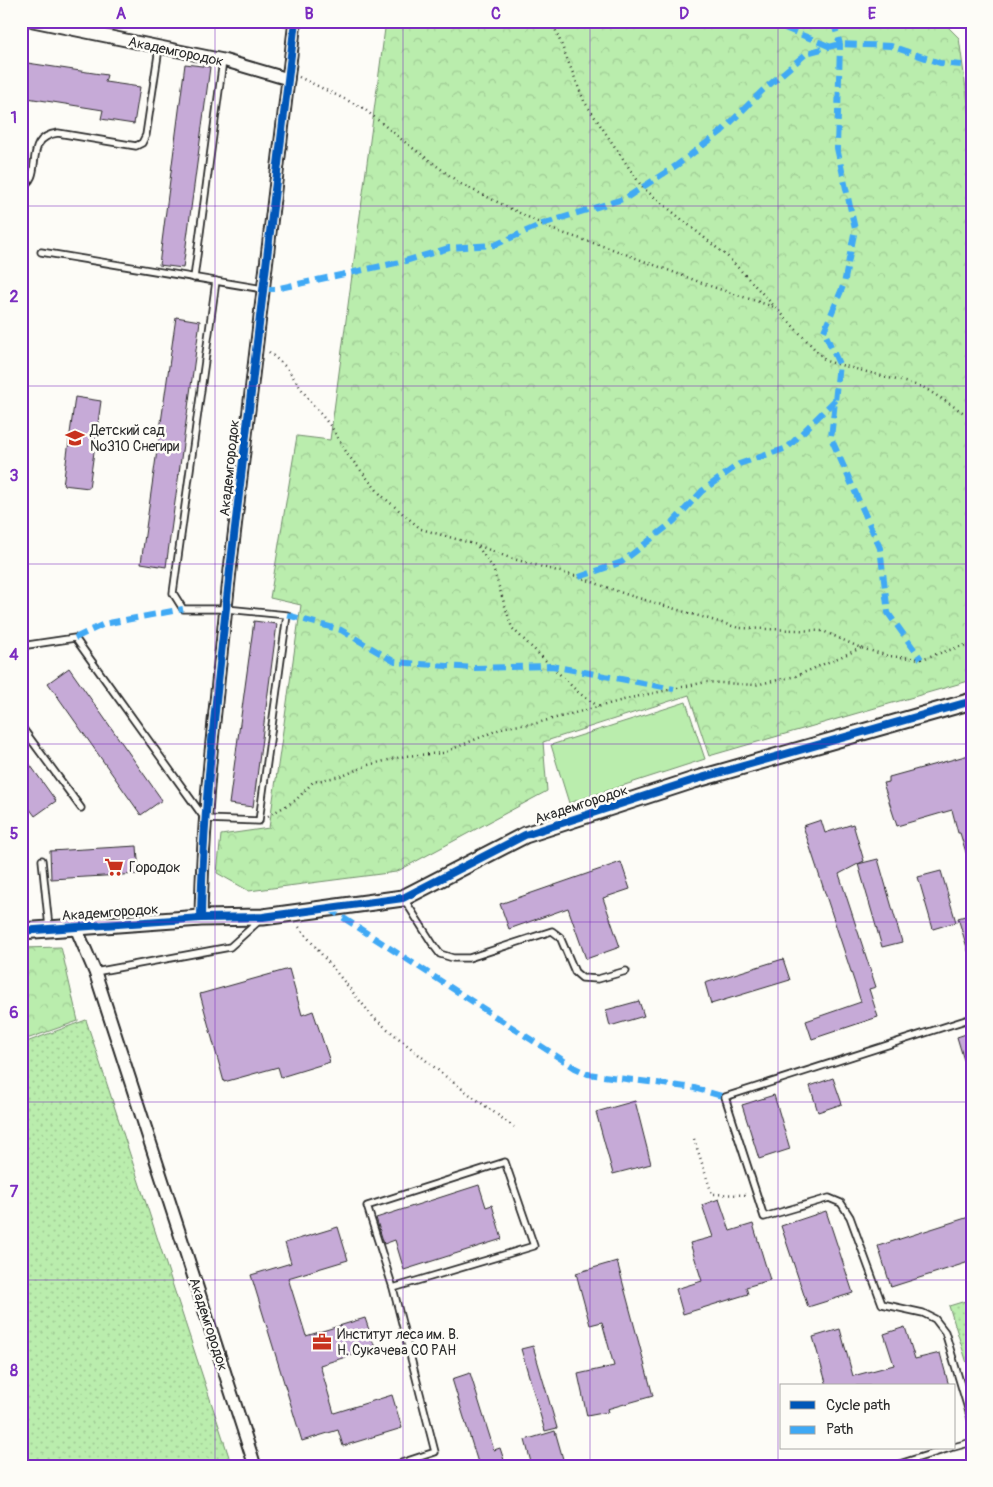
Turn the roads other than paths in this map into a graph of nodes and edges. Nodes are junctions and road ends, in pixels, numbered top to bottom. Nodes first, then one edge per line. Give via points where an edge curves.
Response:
1 (33, 21) edge
2 (279, 21) edge
3 (294, 22) edge
4 (159, 48) junction
5 (223, 60) junction
6 (288, 76) junction
7 (21, 186) edge
8 (41, 252) dead end
9 (194, 278) junction
10 (216, 281) junction
11 (264, 289) junction
12 (226, 608) junction
13 (21, 646) edge
14 (972, 701) edge
15 (21, 726) edge
16 (81, 808) dead end
17 (204, 818) junction
18 (42, 860) dead end
19 (403, 898) junction
20 (263, 917) junction
21 (201, 918) junction
22 (76, 928) junction
23 (50, 929) junction
24 (21, 931) edge
25 (626, 971) dead end
26 (95, 972) junction
27 (972, 1018) edge
28 (393, 1288) junction
29 (972, 1422) edge
30 (972, 1442) edge
31 (956, 1446) edge
32 (945, 1450) edge
33 (912, 1463) edge
34 (256, 1466) edge
35 (392, 1466) edge
36 (893, 1466) edge

1 - 4 street, Академгородок
2 - 3 lane
3 - 6 street, Академгородок
4 - 5 street, Академгородок
4 - 7 lane via 146,135 142,143 136,146 50,134 40,140 31,176
5 - 6 street, Академгородок
5 - 9 lane
6 - 11 street, Академгородок
8 - 9 lane
9 - 10 lane
10 - 11 lane
10 - 12 lane via 173,593 183,609
11 - 12 street, Академгородок
12 - 17 street, Академгородок
12 - 17 lane via 287,615 259,821
13 - 17 lane via 75,638
14 - 19 street, Академгородок via 694,780 525,835
15 - 16 lane
17 - 21 street, Академгородок
18 - 23 lane
19 - 20 street, Академгородок
19 - 25 lane via 440,954 469,958 552,931 560,937 575,972 582,978 598,979
20 - 21 street, Академгородок
20 - 26 lane via 230,948
21 - 22 street, Академгородок
22 - 23 street, Академгородок
22 - 26 street, Академгородок
23 - 24 street, Академгородок
26 - 34 street, Академгородок
27 - 29 lane via 725,1097 764,1217 828,1198 841,1203 850,1217 882,1304 923,1313 935,1319 945,1332
28 - 28 lane via 367,1206 505,1162 534,1246
28 - 35 lane via 435,1452
30 - 31 lane
32 - 33 lane
33 - 36 lane

